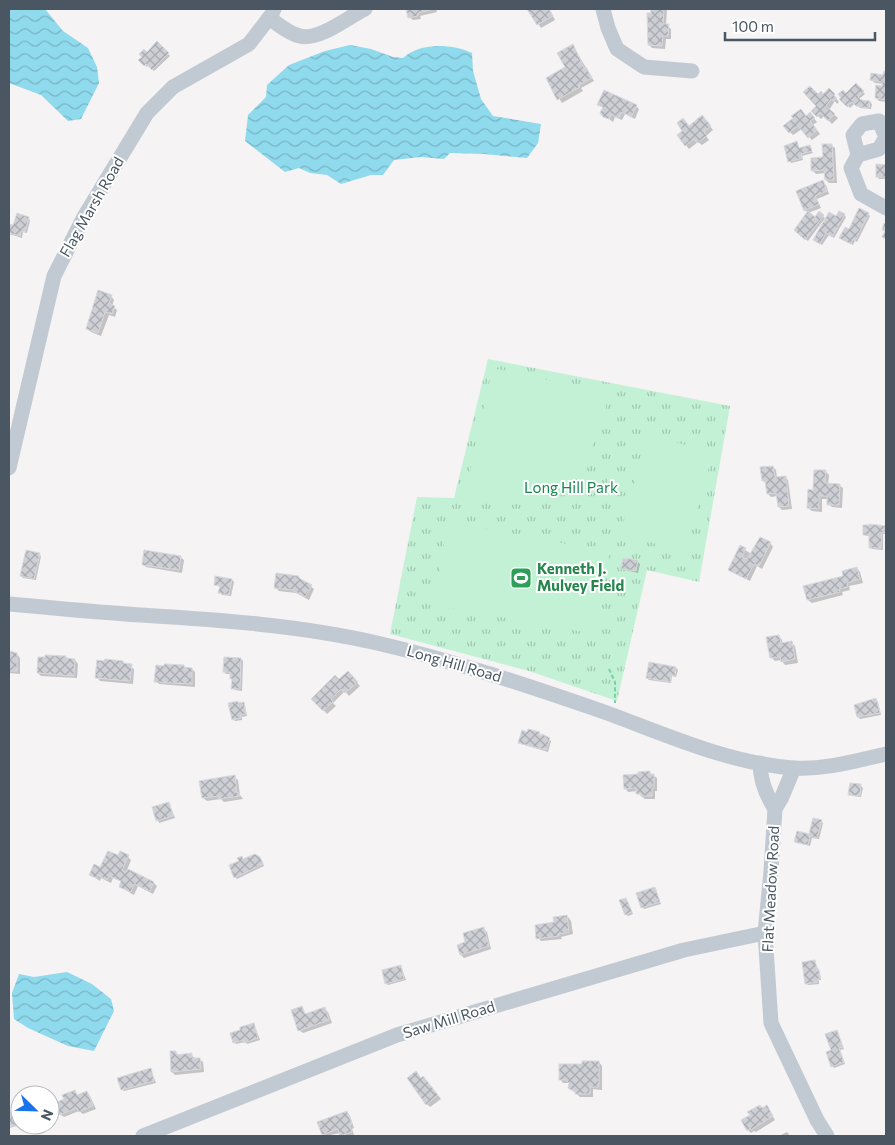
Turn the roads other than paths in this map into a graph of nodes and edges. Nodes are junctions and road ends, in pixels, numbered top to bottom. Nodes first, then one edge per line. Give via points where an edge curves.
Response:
1 (365, 9) edge
2 (603, 9) edge
3 (271, 13) edge
4 (692, 71) dead end
5 (858, 155) dead end
6 (886, 208) edge
7 (9, 468) edge
8 (9, 604) edge
9 (886, 754) edge
10 (760, 763) junction
11 (794, 768) junction
12 (775, 809) junction
13 (765, 933) junction
14 (143, 1136) edge
15 (827, 1136) edge

1 - 3 street via 308,37 294,34
2 - 4 street via 617,49 644,66
3 - 7 street, Flag Marsh Road via 249,44 173,87 148,112 84,217 54,276
5 - 6 street via 851,168 861,194
8 - 10 street, Long Hill Road via 261,624 308,629 379,643 510,681 714,752
9 - 11 street, Long Hill Road via 833,766
10 - 11 street, Long Hill Road
10 - 12 street, Flat Meadow Road via 760,773
11 - 12 street, Flat Meadow Road
12 - 13 street, Flat Meadow Road
13 - 14 street, Saw Mill Road via 684,950 397,1035
13 - 15 street, Flat Meadow Road via 771,1023

